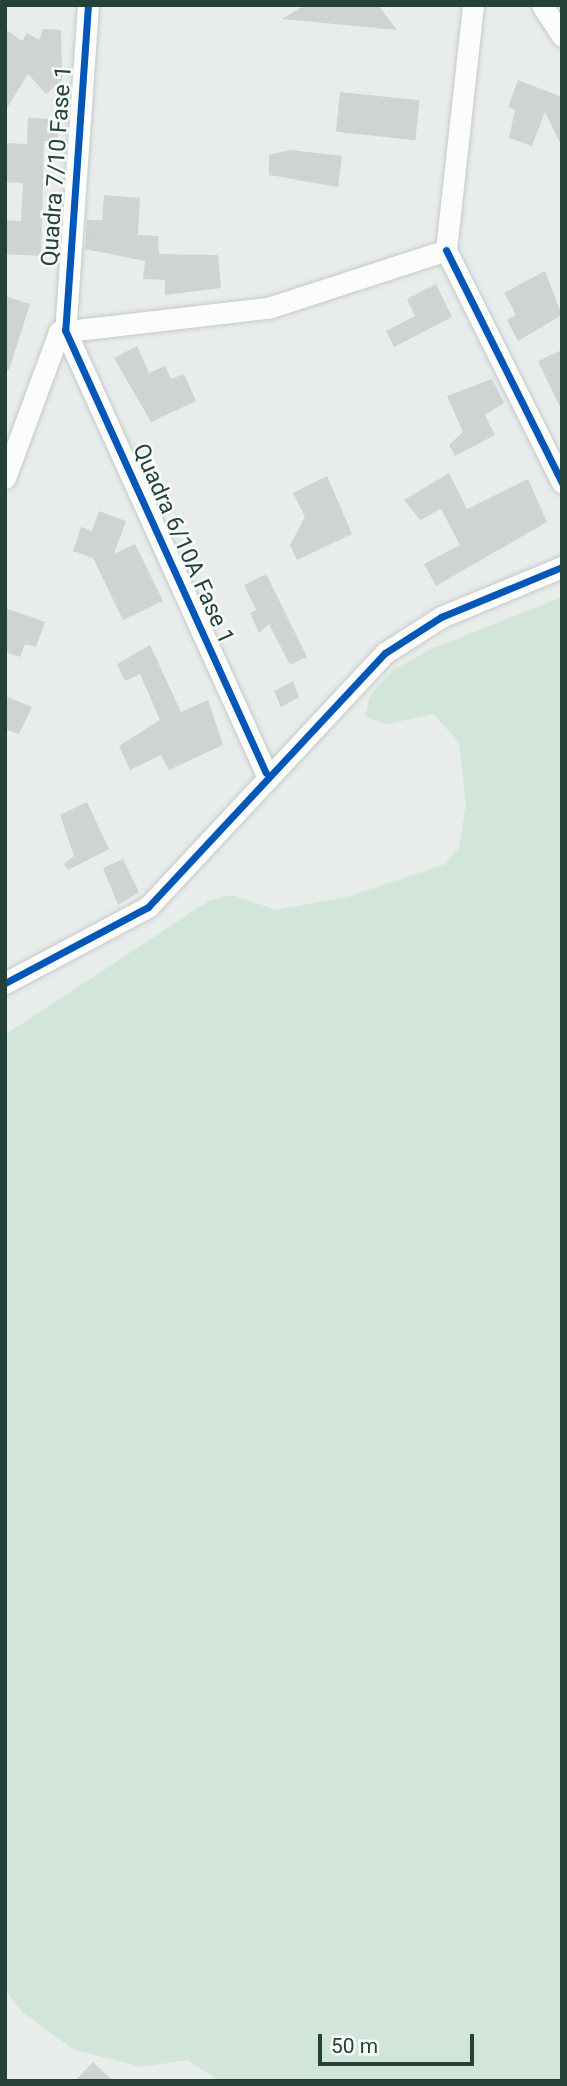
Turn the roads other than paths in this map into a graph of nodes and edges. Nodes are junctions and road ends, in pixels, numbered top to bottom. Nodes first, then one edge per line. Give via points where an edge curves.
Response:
1 (88, 5) edge
2 (473, 5) edge
3 (542, 5) edge
4 (562, 36) edge
5 (446, 250) junction
6 (65, 330) junction
7 (5, 478) edge
8 (562, 483) edge
9 (562, 567) edge
10 (266, 774) junction
11 (5, 984) edge

1 - 6 street, Quadra 7/10 Fase 1
2 - 5 street
3 - 4 street
5 - 6 street via 268,308
5 - 8 street
6 - 7 street via 51,340
6 - 10 street, Quadra 6/10A Fase 1
9 - 10 street via 412,634
10 - 11 street via 148,908

